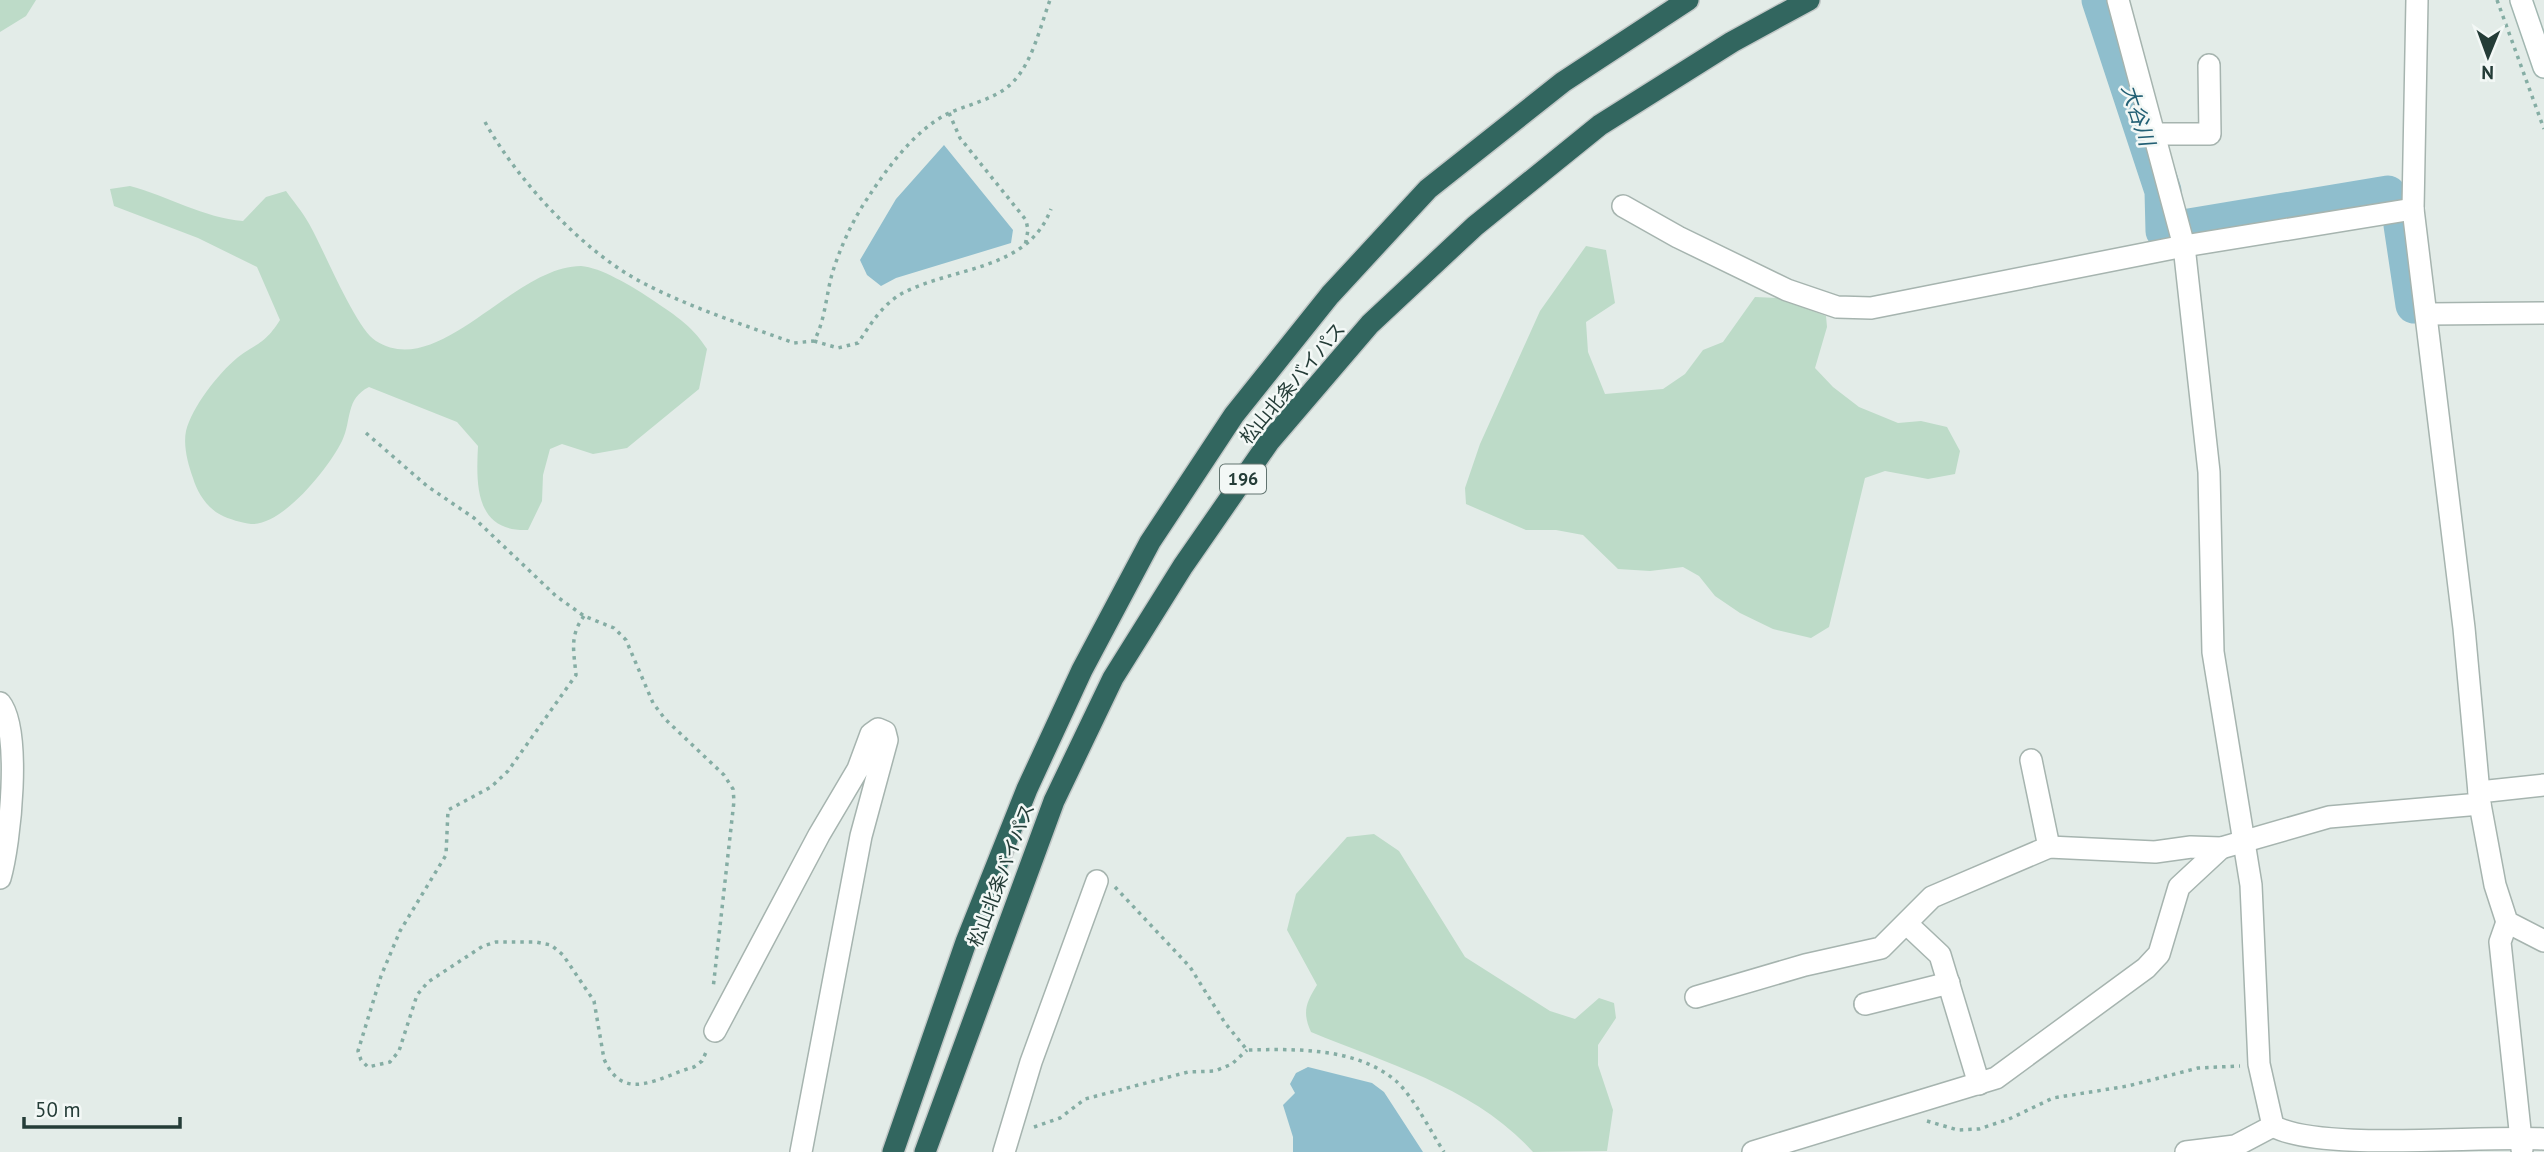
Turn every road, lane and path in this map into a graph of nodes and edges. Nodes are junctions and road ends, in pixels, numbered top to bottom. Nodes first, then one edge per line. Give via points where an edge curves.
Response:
1 (1050, 0) edge
2 (1688, 0) edge
3 (1810, 0) edge
4 (2118, 0) edge
5 (2417, 0) edge
6 (2521, 0) edge
7 (2209, 65) dead end
8 (2544, 67) edge
9 (949, 113) junction
10 (485, 122) dead end
11 (2155, 134) junction
12 (1623, 206) dead end
13 (1051, 209) dead end
14 (2413, 209) junction
15 (2184, 246) junction
16 (1024, 248) junction
17 (2544, 313) edge
18 (2428, 314) junction
19 (814, 341) junction
20 (366, 433) dead end
21 (584, 616) junction
22 (0, 703) edge
23 (2031, 760) dead end
24 (2544, 785) edge
25 (2479, 798) junction
26 (2245, 843) junction
27 (2049, 848) junction
28 (2221, 848) junction
29 (0, 878) edge
30 (1097, 881) joint
31 (2507, 922) junction
32 (1907, 925) junction
33 (2544, 941) edge
34 (1949, 983) junction
35 (1696, 997) dead end
36 (1865, 1004) dead end
37 (715, 1031) junction
38 (1247, 1050) junction
39 (2259, 1064) junction
40 (1979, 1084) junction
41 (1903, 1108) junction
42 (1013, 1125) junction
43 (2287, 1138) edge
44 (2544, 1139) edge
45 (2522, 1145) edge
46 (801, 1152) edge
47 (893, 1152) edge
48 (925, 1152) edge
49 (1004, 1152) edge
50 (1444, 1152) edge
51 (1753, 1152) edge
52 (2186, 1152) edge

1 - 9 path via 1026,66 1011,84
2 - 47 highway, 松山北条バイパス / 196 via 1563,82 1428,190 1330,295 1234,415 1150,542 1082,670 1027,789 966,942
3 - 48 highway, 松山北条バイパス / 196 via 1732,42 1600,125 1475,226 1370,324 1269,442 1183,566 1107,690 1054,801
4 - 11 street
5 - 14 street
6 - 8 street
7 - 11 street via 2210,134
9 - 16 path via 960,138 1026,220
9 - 19 path via 920,134 868,197 845,239
10 - 19 path via 503,155 553,212 642,282 794,343
11 - 15 street
12 - 15 street via 1775,285 1837,307 1871,308
13 - 16 path via 1044,227
14 - 15 street
14 - 18 street
15 - 26 street via 2209,472 2213,652
16 - 19 path via 902,294 889,302 851,347
17 - 18 street
18 - 25 street
20 - 21 path via 427,486 474,518 532,575
21 - 37 path via 614,628 626,640 665,719 733,789 712,1001
21 - 37 path via 572,640 576,675 542,724 491,787 448,810 446,855 400,931 358,1051 368,1067 390,1062 399,1051 417,995 428,982 496,942 536,942 551,945 563,955 594,1001 608,1068 636,1087 694,1067 702,1061
22 - 29 street via 12,730 9,823
23 - 27 street
24 - 25 street
25 - 26 street via 2329,817
25 - 31 street
26 - 28 street
26 - 39 street
27 - 28 street via 2155,852
27 - 32 street via 1932,897
28 - 40 street via 2179,887 2159,954 2146,968 1996,1078
30 - 38 path via 1114,885 1190,967
30 - 42 street
31 - 33 street
31 - 45 street via 2500,942
32 - 34 street via 1940,956
32 - 35 street via 1881,948
34 - 36 street
34 - 40 street
37 - 46 street via 858,769 871,734 878,729 885,732 887,740 861,836
38 - 42 path via 1215,1071 1188,1072 1084,1099 1041,1126
38 - 50 path via 1332,1053 1372,1065 1398,1082
39 - 41 path via 2198,1068 2053,1098 1979,1129 1937,1125
39 - 43 street
40 - 41 street
41 - 51 street
42 - 49 street
43 - 45 street
43 - 52 street
44 - 45 street

